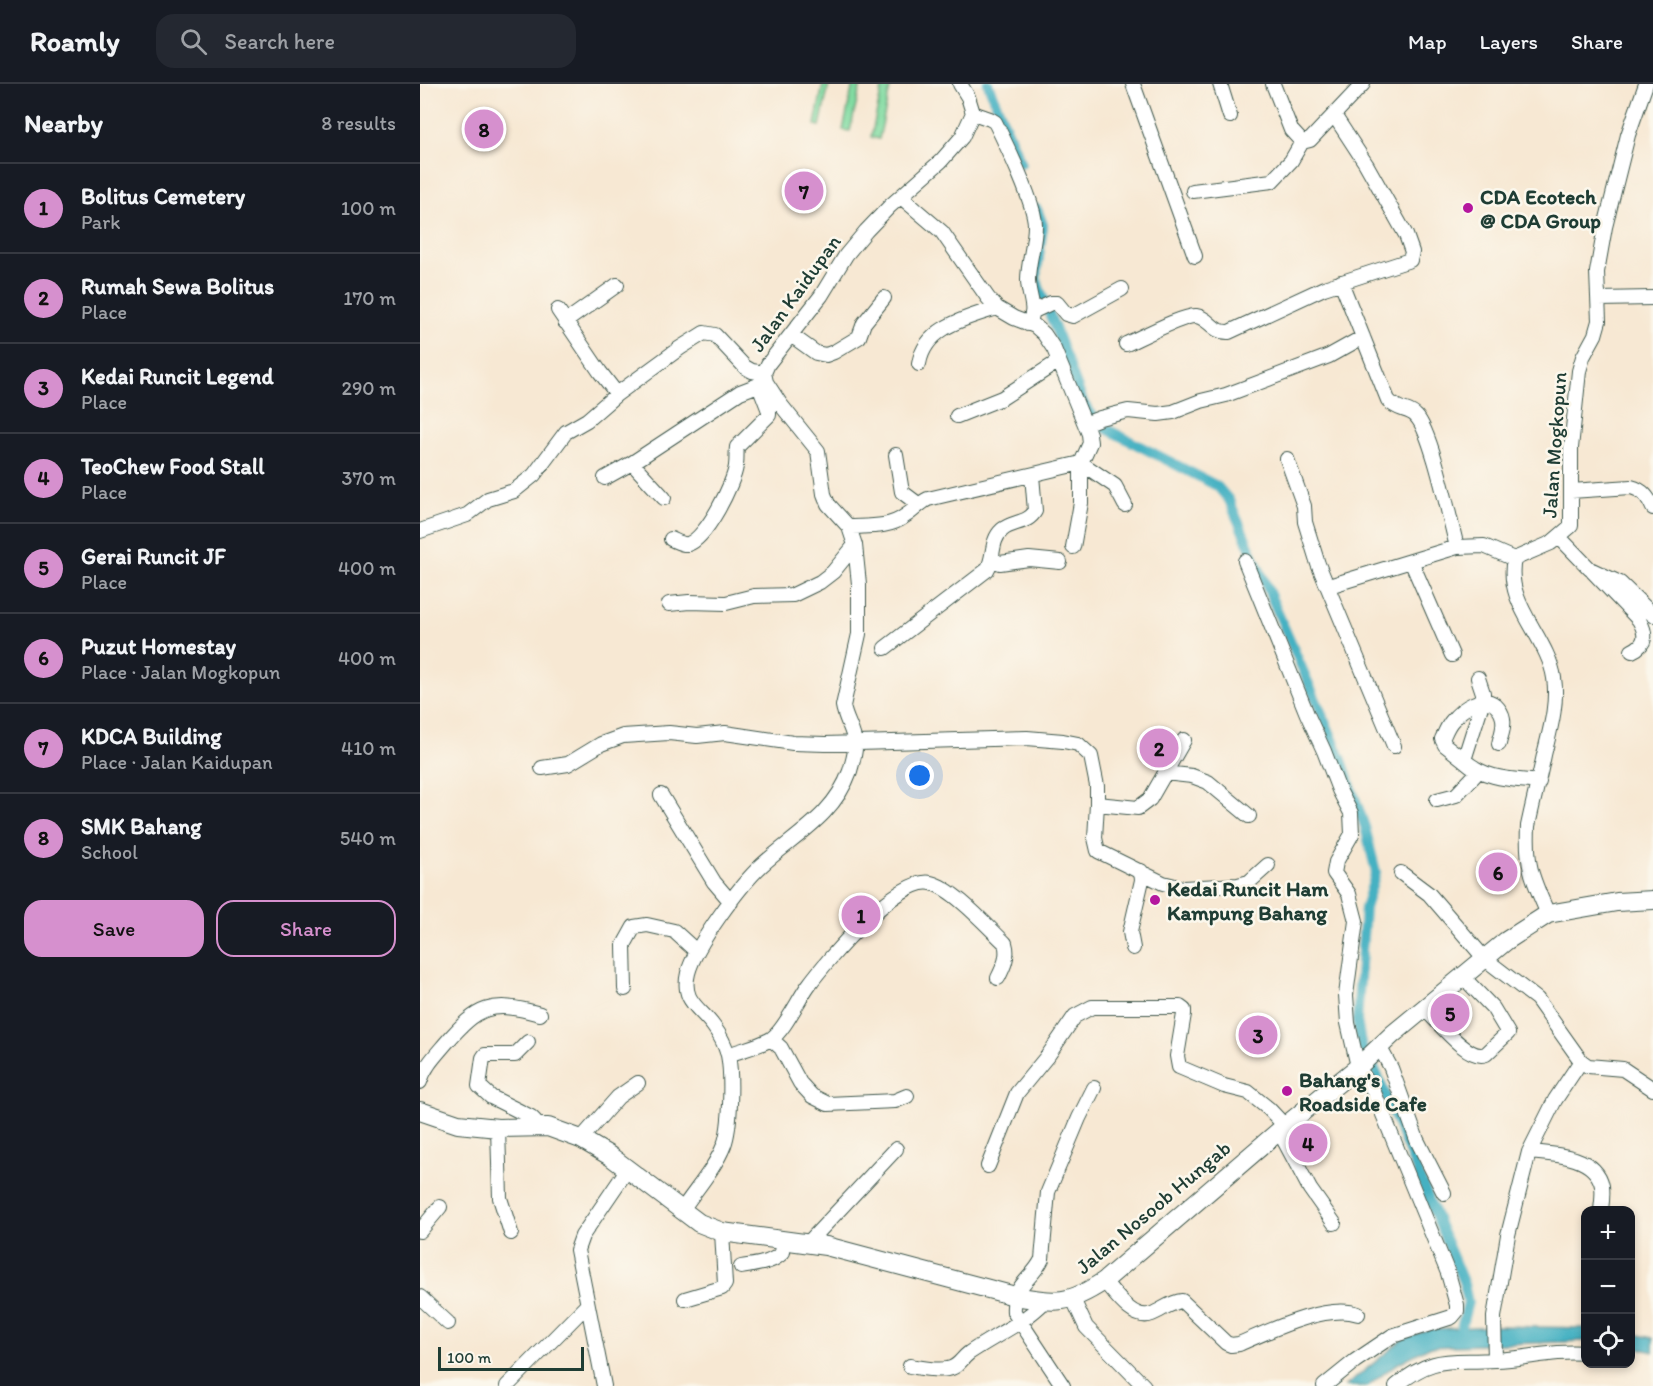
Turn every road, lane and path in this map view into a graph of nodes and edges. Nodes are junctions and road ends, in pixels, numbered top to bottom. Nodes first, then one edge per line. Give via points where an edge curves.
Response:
1 (960, 84) edge
2 (1133, 84) edge
3 (1220, 84) edge
4 (1274, 84) edge
5 (1363, 84) edge
6 (1646, 84) edge
7 (973, 113) junction
8 (1334, 115) junction
9 (1230, 116) dead end
10 (1302, 141) junction
11 (1193, 191) dead end
12 (901, 197) junction
13 (1195, 256) dead end
14 (1341, 282) junction
15 (616, 285) dead end
16 (1122, 289) dead end
17 (884, 298) dead end
18 (1653, 298) edge
19 (1599, 299) junction
20 (997, 308) junction
21 (558, 310) dead end
22 (1039, 311) junction
23 (566, 322) junction
24 (791, 335) junction
25 (1362, 337) junction
26 (1126, 344) dead end
27 (1059, 361) junction
28 (919, 364) dead end
29 (763, 380) junction
30 (617, 394) junction
31 (957, 416) dead end
32 (1092, 421) junction
33 (896, 455) dead end
34 (1287, 459) dead end
35 (632, 463) junction
36 (1081, 464) junction
37 (1032, 475) junction
38 (605, 478) dead end
39 (1571, 491) junction
40 (664, 498) dead end
41 (918, 504) junction
42 (1125, 505) dead end
43 (1653, 508) edge
44 (849, 527) junction
45 (420, 531) edge
46 (1560, 538) junction
47 (671, 539) dead end
48 (855, 545) junction
49 (1073, 547) dead end
50 (1457, 547) junction
51 (992, 559) junction
52 (1514, 559) junction
53 (1245, 561) dead end
54 (1411, 561) junction
55 (1060, 562) dead end
56 (1590, 569) junction
57 (1329, 586) junction
58 (669, 604) dead end
59 (1653, 615) edge
60 (885, 648) dead end
61 (1632, 651) dead end
62 (1452, 655) dead end
63 (1478, 678) dead end
64 (1483, 700) junction
65 (1184, 740) dead end
66 (855, 744) junction
67 (1499, 744) dead end
68 (1394, 746) dead end
69 (1464, 760) junction
70 (542, 768) dead end
71 (1478, 772) junction
72 (1165, 773) junction
73 (1539, 782) junction
74 (661, 795) dead end
75 (1437, 800) dead end
76 (1097, 804) junction
77 (1250, 816) dead end
78 (1268, 865) dead end
79 (1141, 871) junction
80 (1401, 873) dead end
81 (1653, 900) edge
82 (731, 902) junction
83 (1548, 914) junction
84 (1133, 948) dead end
85 (697, 952) junction
86 (1485, 959) junction
87 (1463, 977) junction
88 (998, 978) dead end
89 (625, 989) dead end
90 (1424, 1008) junction
91 (540, 1014) dead end
92 (771, 1039) junction
93 (528, 1042) dead end
94 (728, 1055) junction
95 (1369, 1056) junction
96 (1581, 1061) junction
97 (420, 1082) edge
98 (638, 1083) dead end
99 (1094, 1088) dead end
100 (1653, 1089) edge
101 (907, 1096) dead end
102 (420, 1112) edge
103 (535, 1127) junction
104 (498, 1128) junction
105 (1282, 1128) junction
106 (581, 1139) junction
107 (896, 1149) dead end
108 (1529, 1152) junction
109 (988, 1166) dead end
110 (627, 1170) junction
111 (1444, 1193) dead end
112 (1601, 1206) edge
113 (440, 1207) dead end
114 (682, 1210) junction
115 (1334, 1223) dead end
116 (420, 1231) edge
117 (722, 1232) junction
118 (511, 1233) dead end
119 (782, 1240) junction
120 (808, 1243) junction
121 (741, 1267) dead end
122 (1104, 1281) junction
123 (1015, 1296) junction
124 (420, 1297) edge
125 (685, 1299) dead end
126 (1072, 1299) junction
127 (1045, 1301) junction
128 (586, 1305) junction
129 (1358, 1314) dead end
130 (1021, 1322) junction
131 (448, 1323) dead end
132 (1581, 1353) edge
133 (1496, 1356) junction
134 (910, 1366) dead end
135 (507, 1386) edge
136 (604, 1386) edge
137 (1064, 1386) edge
138 (1144, 1386) edge
139 (1324, 1386) edge
140 (1396, 1386) edge

1 - 7 street
2 - 13 street
3 - 9 street
4 - 10 street via 1291,130
5 - 8 street
6 - 19 street, Jalan Mogkopun via 1628,135 1605,227 1597,272
7 - 12 street, Jalan Kaidupan via 956,146
7 - 22 street via 995,122 1033,213 1035,232 1028,282
8 - 10 street via 1310,140
8 - 14 street via 1406,234 1413,255 1408,261
10 - 11 street via 1291,161 1272,181
12 - 20 street via 942,232
12 - 24 street, Jalan Kaidupan via 859,239
14 - 25 street
14 - 26 street via 1229,332 1218,331 1196,316
15 - 23 street
16 - 22 street via 1073,316 1057,303
17 - 24 street via 864,323 859,337 834,352 816,353
18 - 19 street
19 - 39 street, Jalan Mogkopun via 1599,321 1579,371
20 - 22 street
20 - 28 street via 964,319 929,339
21 - 23 street
22 - 27 street via 1035,326
23 - 30 street
24 - 29 street, Jalan Kaidupan via 768,364
25 - 32 street via 1329,356 1226,396 1173,412 1128,411
25 - 50 street via 1388,400 1398,409 1415,414 1423,427
27 - 31 street via 1002,398
27 - 32 street
29 - 30 street via 715,335 704,333
29 - 35 street
29 - 44 street, Jalan Kaidupan via 818,451 828,504
29 - 47 street via 769,415 737,447 733,477 716,511 692,542 683,544
30 - 45 street via 566,432 534,475 514,491 488,499 466,515
32 - 36 street via 1090,443
33 - 41 street via 902,492
34 - 57 street
35 - 38 street
35 - 40 street
36 - 37 street
36 - 42 street via 1114,486
36 - 49 street via 1081,503
37 - 41 street
37 - 51 street via 1035,511 1001,531 995,538
39 - 43 street via 1631,487 1648,496
39 - 46 street, Jalan Mogkopun via 1571,526
41 - 44 street via 897,521
44 - 48 street, Jalan Kaidupan
46 - 52 street, Jalan Mogkopun
46 - 56 street
48 - 58 street via 833,572 793,595 754,596 726,603
48 - 66 street, Jalan Kaidupan via 859,634 843,706
50 - 52 street via 1484,546
50 - 54 street
51 - 55 street via 1002,563 1022,559
51 - 60 street via 981,577
52 - 73 street via 1516,592 1554,677 1554,707
53 - 95 street via 1351,813 1352,834 1334,873 1349,894 1356,921 1346,995 1348,1023
54 - 57 street
54 - 62 street
56 - 59 street via 1620,583
56 - 61 street via 1639,620 1646,634 1643,643
57 - 68 street
63 - 64 street
64 - 67 street via 1492,702 1502,714
64 - 69 street
64 - 69 street via 1459,714 1442,739
65 - 72 street
66 - 70 street via 793,743 725,733 623,736 568,764
66 - 76 street via 1042,738 1078,744 1090,756
66 - 82 street via 854,760 837,798 809,828 761,866
69 - 71 street
71 - 73 street
71 - 75 street via 1456,795
72 - 76 street via 1150,799 1137,808
72 - 77 street via 1208,782
73 - 83 street via 1528,826 1527,855 1530,874
74 - 82 street via 714,882
76 - 79 street via 1098,851
78 - 79 street via 1249,882 1202,888 1173,886
79 - 84 street via 1130,932
80 - 86 street via 1429,894
81 - 83 main road, Jalan Nosoob Hungab
82 - 85 street
83 - 86 main road, Jalan Nosoob Hungab
85 - 89 street via 674,932 647,925 634,927 624,945
85 - 94 street via 688,973 687,995 713,1024
86 - 87 main road, Jalan Nosoob Hungab
86 - 96 street via 1537,999
87 - 90 main road, Jalan Nosoob Hungab
87 - 90 street via 1493,1008 1508,1033 1486,1054 1473,1055
88 - 92 street via 1007,958 1005,943 946,890 920,882 900,891 842,945
90 - 95 main road, Jalan Nosoob Hungab
91 - 97 street via 502,1007 473,1015 430,1061
92 - 94 street
92 - 101 street via 781,1048 800,1083 812,1096 828,1104 895,1101
93 - 103 street via 515,1055 485,1055 479,1086 490,1097 531,1117
94 - 114 street via 730,1105 724,1145
95 - 105 main road, Jalan Nosoob Hungab
95 - 111 street via 1391,1068 1417,1140
95 - 139 street via 1373,1090 1448,1273 1457,1311 1442,1321 1392,1336
96 - 100 street via 1588,1066 1623,1069
96 - 108 street via 1555,1100
98 - 106 street via 618,1097
99 - 123 street via 1047,1192 1042,1259
102 - 104 main road, Jalan Nosoob Hungab via 458,1124
103 - 104 main road, Jalan Nosoob Hungab
103 - 106 main road, Jalan Nosoob Hungab via 548,1127
104 - 118 street via 500,1198
105 - 109 street via 1269,1109 1248,1092 1179,1067 1177,1056 1184,1014 1180,1007 1092,1007 1075,1016 1017,1093
105 - 115 street via 1310,1189
105 - 122 main road, Jalan Nosoob Hungab
106 - 110 main road, Jalan Nosoob Hungab
107 - 120 street
108 - 112 street via 1586,1164 1602,1185
108 - 133 street via 1508,1235 1494,1317
110 - 114 main road, Jalan Nosoob Hungab
110 - 128 street via 578,1244
113 - 116 street
114 - 117 main road, Jalan Nosoob Hungab via 699,1223
117 - 119 main road, Jalan Nosoob Hungab
117 - 125 street via 725,1284
119 - 120 main road, Jalan Nosoob Hungab
119 - 121 street via 783,1252 777,1258
120 - 123 main road, Jalan Nosoob Hungab
122 - 126 main road, Jalan Nosoob Hungab
122 - 129 street via 1130,1308 1144,1316 1182,1301 1231,1345 1324,1314
123 - 127 main road, Jalan Nosoob Hungab
123 - 130 street via 1014,1311
124 - 131 street
126 - 127 main road, Jalan Nosoob Hungab
126 - 138 street via 1086,1327
127 - 130 street
128 - 135 street
128 - 136 street
130 - 134 street via 950,1368
130 - 137 street
132 - 133 street via 1516,1360
133 - 140 street via 1440,1361 1422,1367

